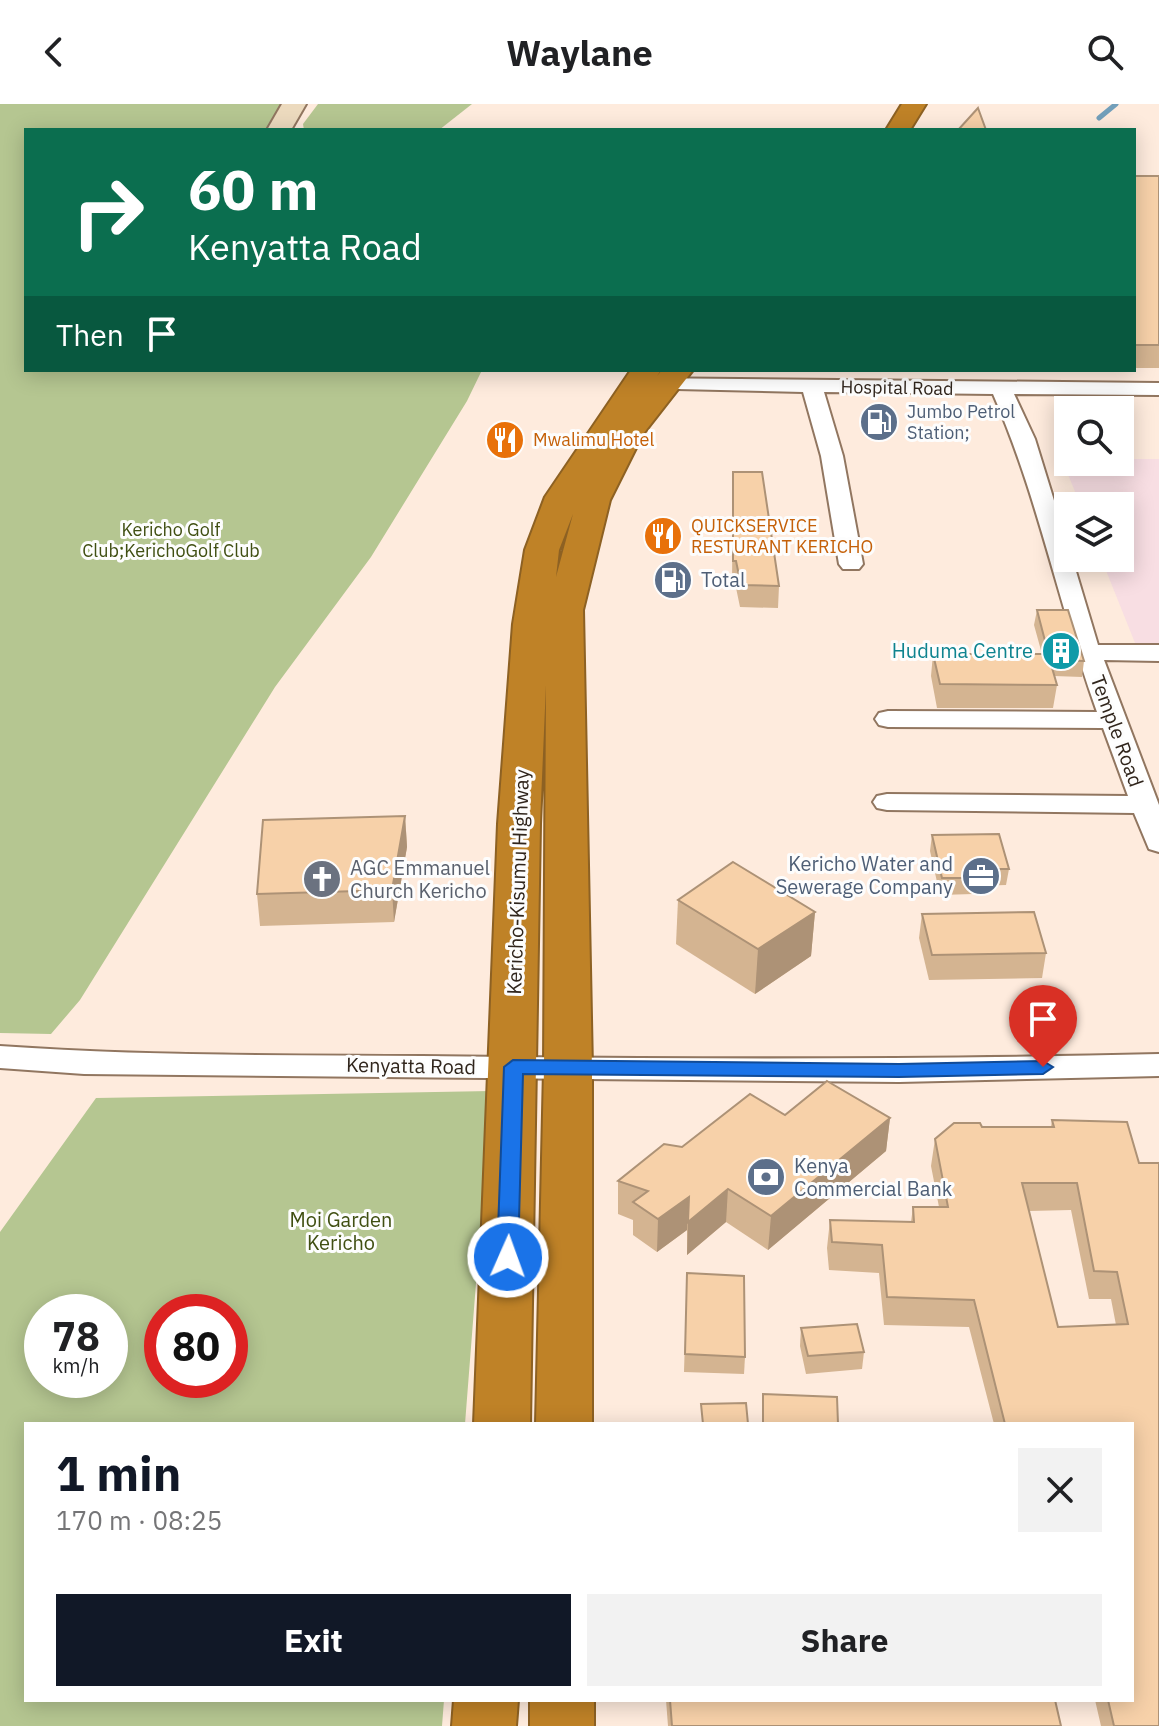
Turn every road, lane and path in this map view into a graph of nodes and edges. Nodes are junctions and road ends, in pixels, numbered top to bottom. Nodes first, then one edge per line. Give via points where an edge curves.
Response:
1 (294, 104) edge
2 (914, 104) edge
3 (280, 128) edge
4 (899, 128) edge
5 (656, 377) edge
6 (1060, 380) edge
7 (812, 387) junction
8 (1159, 389) edge
9 (1002, 390) junction
10 (851, 564) dead end
11 (1088, 652) junction
12 (1159, 653) edge
13 (888, 719) dead end
14 (1113, 720) junction
15 (887, 802) dead end
16 (1145, 805) junction
17 (1159, 843) edge
18 (0, 1057) edge
19 (1159, 1065) edge
20 (513, 1067) junction
21 (568, 1069) junction
22 (502, 1422) edge
23 (564, 1422) edge
24 (486, 1702) edge
25 (562, 1702) edge
26 (484, 1726) edge
27 (562, 1726) edge

1 - 3 street
2 - 4 highway
5 - 7 street, Hospital Road
5 - 20 highway, Kericho-Kisumu Highway via 562,497 542,550 522,754
5 - 21 highway, Kericho-Kisumu Highway via 593,500 565,610
6 - 8 street, Hospital Road
6 - 9 street, Hospital Road
7 - 9 street, Hospital Road
7 - 10 street via 832,456
9 - 11 street, Temple Road via 1024,439
11 - 12 street
11 - 14 street, Temple Road
13 - 14 street
14 - 16 street, Temple Road
15 - 16 street
16 - 17 street, Temple Road
18 - 20 street, Kenyatta Road via 84,1063
19 - 21 street, Kenyatta Road via 899,1071
20 - 21 street, Kenyatta Road
20 - 22 highway, Kericho-Kisumu Highway
21 - 23 highway, Kericho-Kisumu Highway
24 - 26 highway
25 - 27 highway

